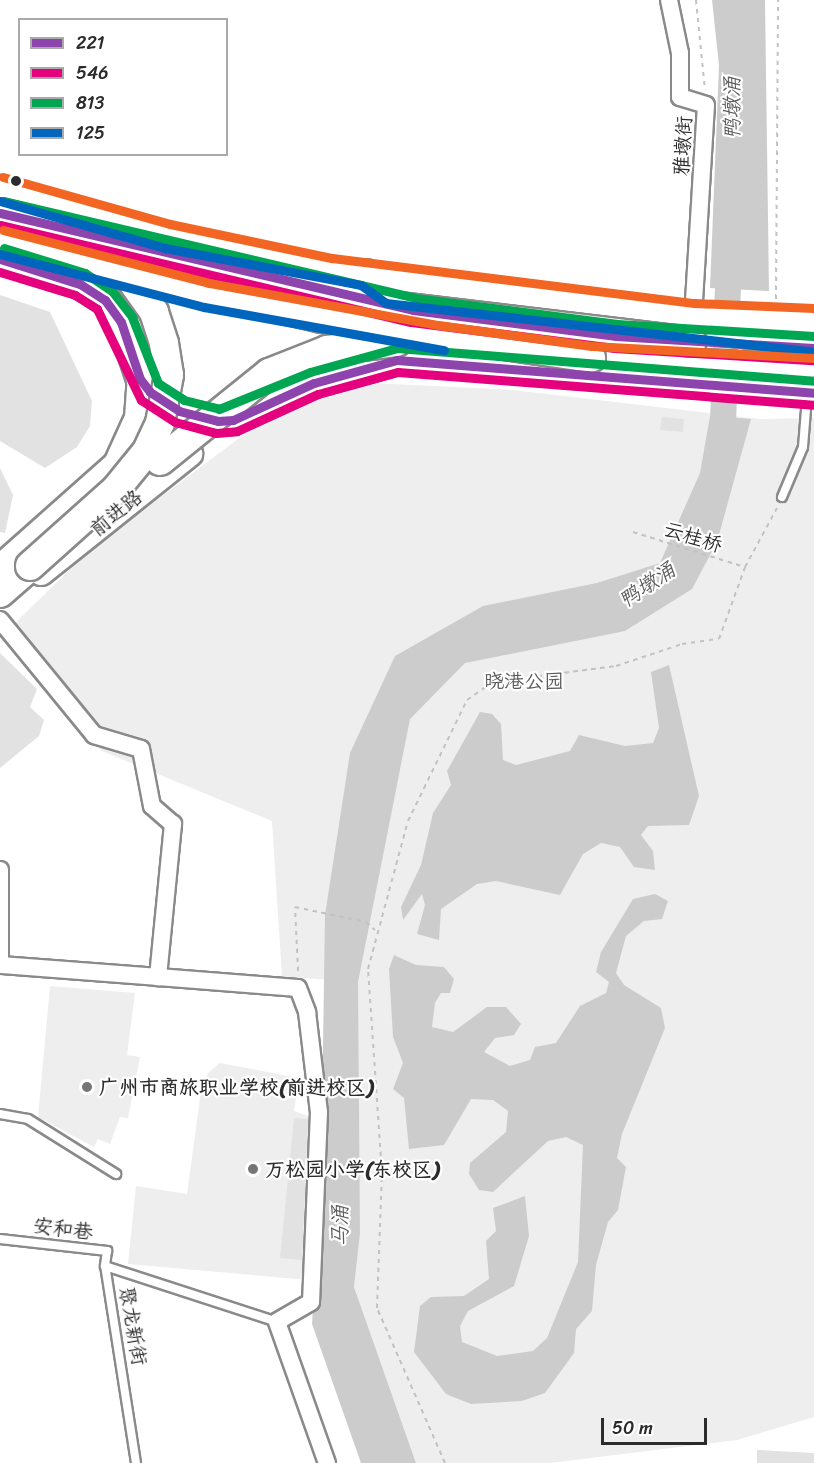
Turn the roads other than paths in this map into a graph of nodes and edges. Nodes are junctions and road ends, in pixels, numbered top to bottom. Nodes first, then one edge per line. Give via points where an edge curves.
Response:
1 (669, 0) edge
2 (0, 189) edge
3 (0, 214) edge
4 (189, 240) junction
5 (0, 242) edge
6 (0, 259) edge
7 (330, 270) junction
8 (366, 274) junction
9 (698, 315) junction
10 (814, 321) edge
11 (121, 322) junction
12 (814, 340) edge
13 (814, 348) edge
14 (555, 355) junction
15 (694, 377) junction
16 (140, 379) junction
17 (812, 386) edge
18 (278, 395) junction
19 (233, 420) junction
20 (782, 497) road end
21 (30, 566) junction
22 (0, 567) edge
23 (0, 593) edge
24 (0, 607) edge
25 (0, 620) edge
26 (0, 870) edge
27 (0, 964) edge
28 (158, 977) junction
29 (0, 1114) edge
30 (116, 1174) dead end
31 (0, 1239) edge
32 (105, 1266) junction
33 (277, 1322) junction
34 (136, 1463) edge
35 (327, 1463) edge

1 - 9 street, 雅墩街 via 680,53 680,97 706,105
2 - 4 main road
3 - 13 highway, bridge via 413,310 616,336
3 - 21 highway, bridge via 98,250 122,268 154,312 168,360 165,407 147,450 116,489
4 - 7 main road
4 - 11 main road via 147,255 127,290
5 - 14 highway, bridge via 217,297
6 - 11 main road via 80,284 105,300
7 - 8 main road
7 - 18 main road via 342,292 339,338 328,359
8 - 9 main road
8 - 12 highway via 389,291 554,314
9 - 10 main road
11 - 16 main road
14 - 15 highway, bridge
14 - 21 highway, bridge via 387,342 348,345 287,364 234,396
15 - 17 highway
15 - 18 main road via 421,359 377,363
16 - 19 main road via 159,401 179,411
16 - 22 main road, 前进路 via 137,418 116,464
17 - 20 lane via 803,447
18 - 19 main road
19 - 24 main road, 前进路
21 - 23 highway
25 - 28 street via 94,735 141,749 152,806 173,824
26 - 27 street
27 - 28 street
28 - 33 street via 298,988 307,1012 319,1112 311,1302
29 - 30 lane via 28,1119
31 - 32 lane, 安和巷 via 107,1251
32 - 33 lane, 聚龙新街
32 - 34 lane, 聚龙新街
33 - 35 street

